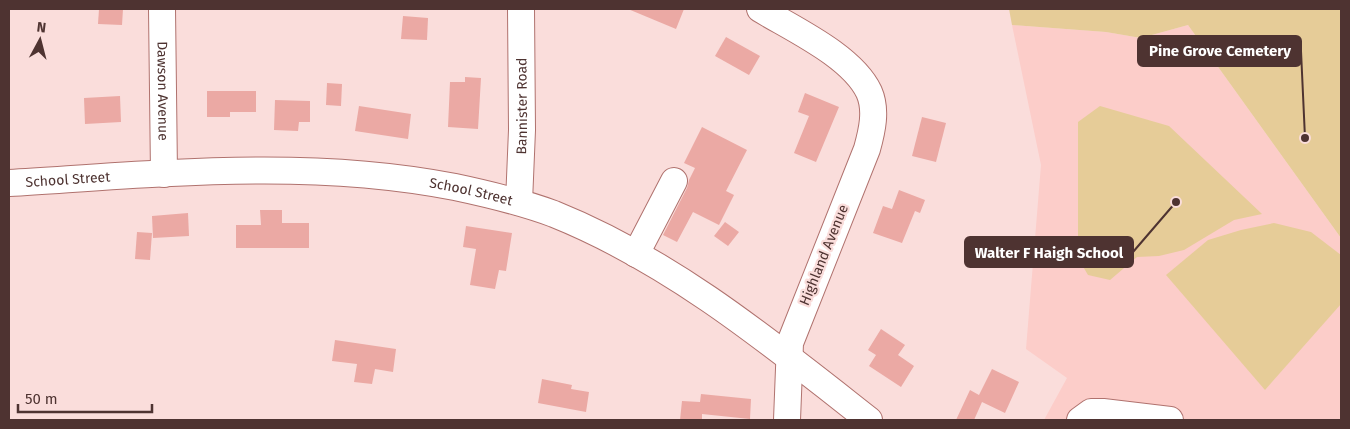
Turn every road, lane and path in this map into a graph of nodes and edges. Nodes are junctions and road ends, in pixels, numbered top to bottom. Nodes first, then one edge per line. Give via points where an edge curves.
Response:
1 (162, 9) edge
2 (521, 9) edge
3 (760, 9) edge
4 (164, 174) junction
5 (674, 181) dead end
6 (9, 183) edge
7 (519, 202) junction
8 (636, 254) junction
9 (790, 359) junction
10 (787, 420) edge
11 (869, 420) edge
12 (1080, 420) edge
13 (1170, 420) edge

1 - 4 street, Dawson Avenue
2 - 7 street, Bannister Road
3 - 9 street, Highland Avenue via 835,55 852,70 869,93 873,115 870,138 795,328 790,343
4 - 6 street, School Street
4 - 7 street, School Street via 253,170 359,174 437,184
5 - 8 street
7 - 8 street, School Street via 590,230
8 - 9 street, School Street via 711,300
9 - 10 street, Highland Avenue
9 - 11 street, School Street
12 - 13 street via 1091,412 1103,412

